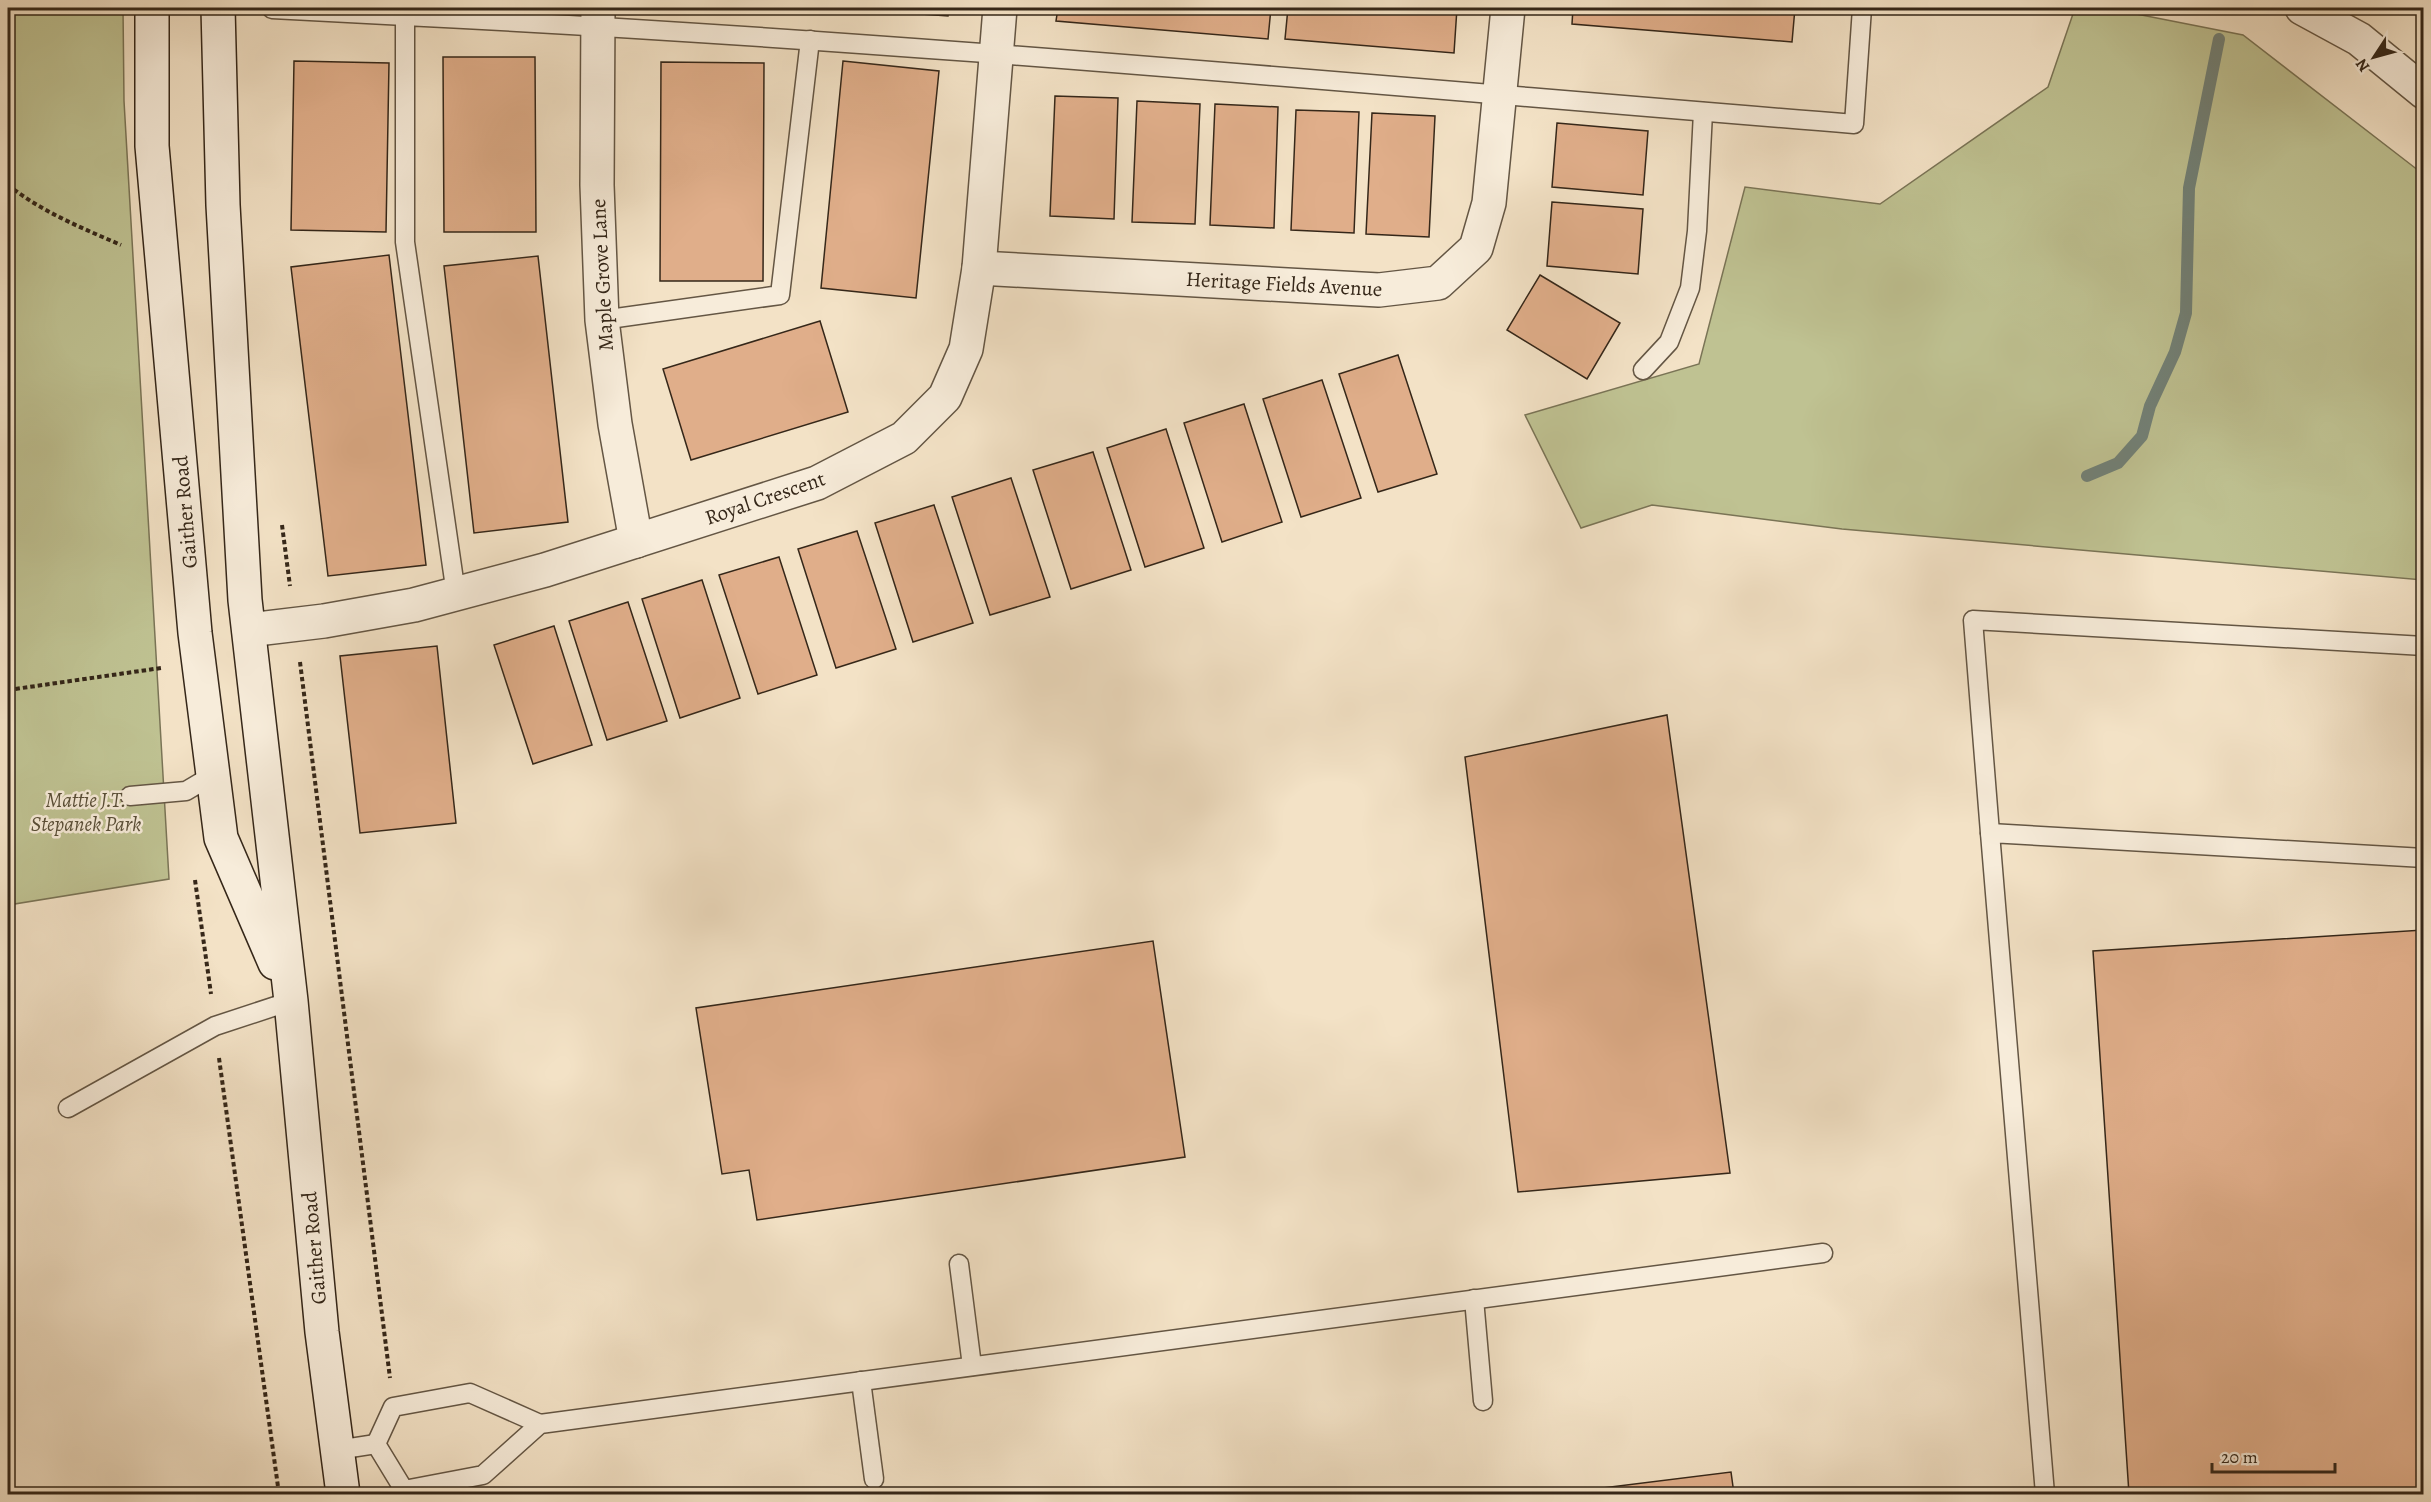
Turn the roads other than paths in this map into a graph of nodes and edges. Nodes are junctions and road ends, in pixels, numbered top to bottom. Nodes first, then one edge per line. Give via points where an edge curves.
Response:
1 (152, 8) edge
2 (218, 8) edge
3 (1000, 8) edge
4 (1508, 8) edge
5 (1862, 8) edge
6 (2302, 8) edge
7 (272, 9) edge
8 (405, 16) junction
9 (598, 16) edge
10 (810, 40) junction
11 (997, 54) junction
12 (2424, 92) edge
13 (1499, 94) junction
14 (1703, 112) junction
15 (979, 268) junction
16 (602, 320) junction
17 (1643, 370) dead end
18 (636, 541) junction
19 (456, 594) junction
20 (249, 630) junction
21 (2424, 646) edge
22 (213, 775) junction
23 (130, 796) dead end
24 (1990, 833) junction
25 (2424, 858) edge
26 (291, 1001) junction
27 (68, 1108) dead end
28 (1823, 1253) dead end
29 (959, 1264) dead end
30 (1474, 1299) junction
31 (972, 1366) junction
32 (861, 1381) junction
33 (1483, 1401) dead end
34 (540, 1424) junction
35 (376, 1444) junction
36 (337, 1450) junction
37 (874, 1479) dead end
38 (343, 1494) edge
39 (2045, 1494) edge

1 - 22 street, Gaither Road via 152,146 195,633
2 - 20 street, Gaither Road via 223,205
3 - 11 street, Royal Crescent
4 - 13 street, Heritage Fields Avenue
5 - 14 lane via 1854,124
6 - 12 street via 2359,39
7 - 8 lane
8 - 9 lane
8 - 19 lane via 405,242
9 - 10 lane
9 - 16 street, Maple Grove Lane via 597,185
10 - 11 lane
10 - 16 lane via 780,295
11 - 13 lane
11 - 15 street, Royal Crescent
13 - 14 lane
13 - 15 street, Heritage Fields Avenue via 1489,203 1476,248 1438,284 1379,290
14 - 17 lane via 1690,288 1669,342
15 - 18 street, Royal Crescent via 966,349 945,397 904,438 817,483
16 - 18 street, Maple Grove Lane
18 - 19 street, Royal Crescent
19 - 20 street, Royal Crescent via 324,621
20 - 26 street, Gaither Road
21 - 24 lane via 1973,620
22 - 23 lane via 186,791
22 - 26 street, Gaither Road via 221,838
24 - 25 lane
24 - 39 lane
26 - 27 lane via 215,1026
26 - 36 street, Gaither Road
28 - 30 lane
29 - 31 lane
30 - 31 lane
30 - 33 lane
31 - 32 lane
32 - 34 lane
32 - 37 lane
34 - 35 lane via 470,1393 393,1407
34 - 35 lane via 483,1475 404,1490
35 - 36 lane
36 - 38 street, Gaither Road

